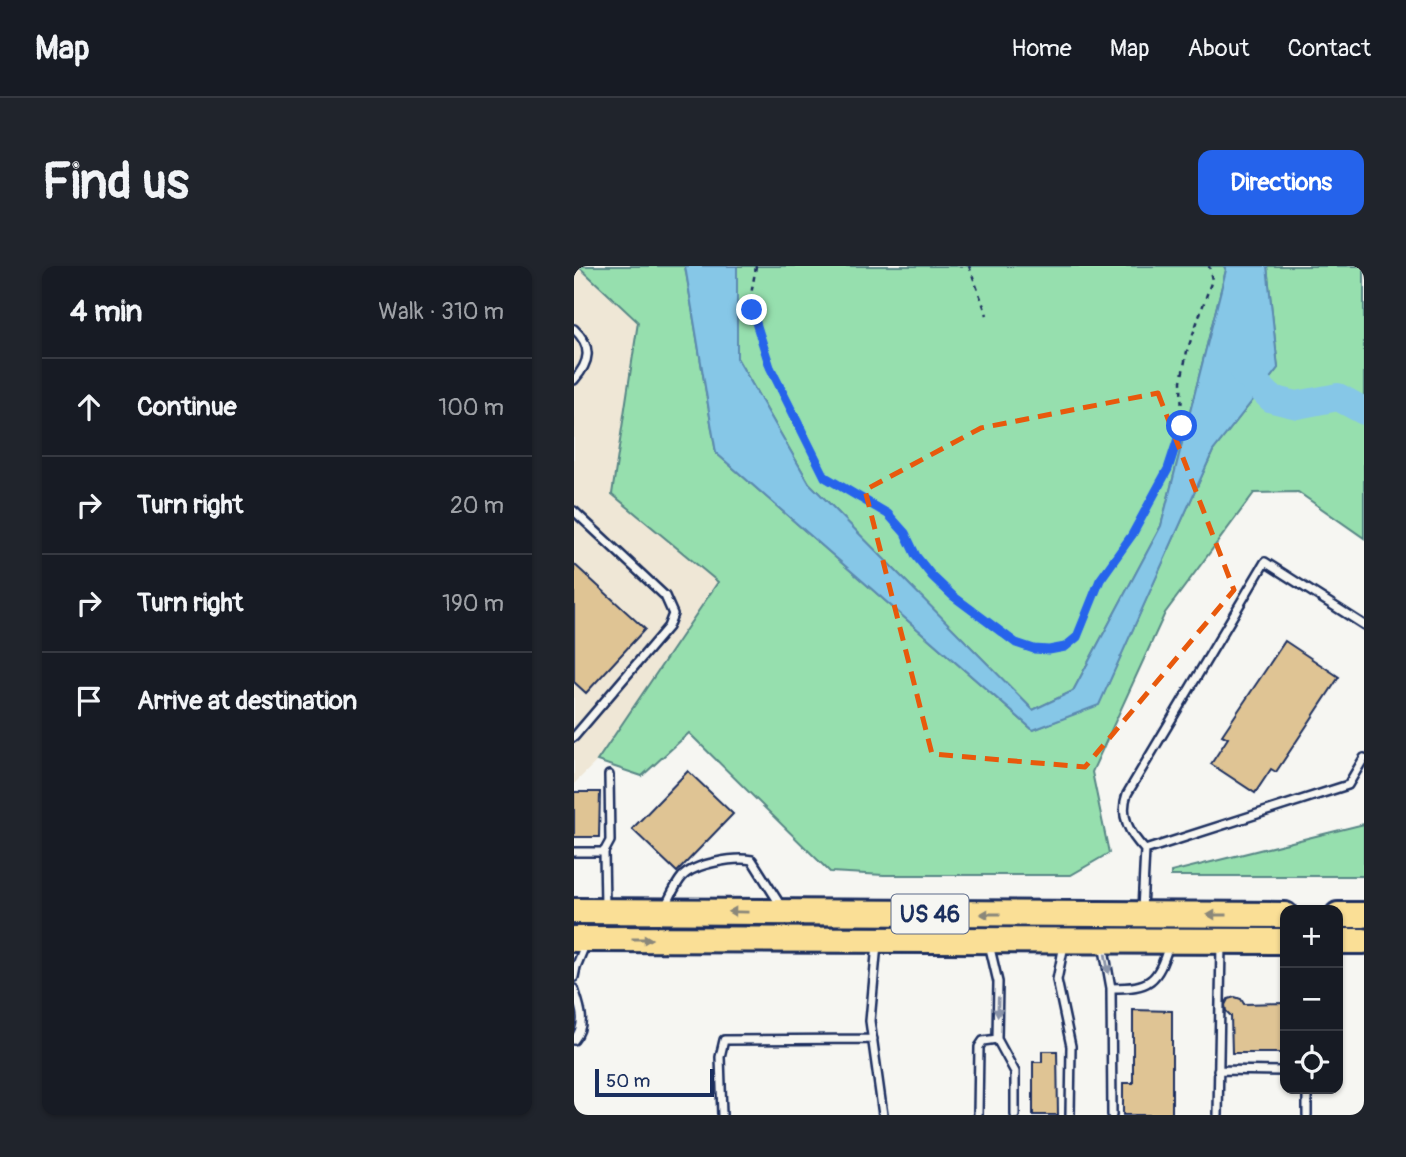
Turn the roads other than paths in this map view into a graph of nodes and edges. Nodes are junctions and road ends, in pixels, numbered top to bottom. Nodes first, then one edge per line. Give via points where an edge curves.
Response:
1 (574, 329) edge
2 (574, 380) edge
3 (574, 511) edge
4 (1364, 625) edge
5 (574, 737) edge
6 (1364, 758) edge
7 (609, 775) dead end
8 (1145, 850) junction
9 (574, 852) edge
10 (604, 852) junction
11 (574, 911) edge
12 (605, 911) junction
13 (663, 912) junction
14 (785, 913) junction
15 (1142, 914) junction
16 (1280, 915) edge
17 (1343, 915) edge
18 (1364, 915) edge
19 (581, 939) edge
20 (878, 940) junction
21 (988, 940) junction
22 (1065, 940) junction
23 (1102, 940) junction
24 (1170, 941) junction
25 (1221, 941) junction
26 (1280, 941) edge
27 (1343, 941) edge
28 (1364, 942) edge
29 (574, 977) edge
30 (1111, 988) junction
31 (574, 989) edge
32 (997, 1039) junction
33 (574, 1040) edge
34 (873, 1040) junction
35 (1219, 1070) junction
36 (1280, 1071) edge
37 (1307, 1094) edge
38 (722, 1115) edge
39 (883, 1115) edge
40 (978, 1115) edge
41 (1015, 1115) edge
42 (1070, 1115) edge
43 (1112, 1115) edge
44 (1218, 1115) edge
45 (1307, 1115) edge

1 - 2 lane via 587,352 586,365
3 - 5 lane via 664,596 673,614 668,626
4 - 8 lane via 1265,562 1127,794 1125,819 1131,835
6 - 8 lane via 1348,785
7 - 10 lane via 610,841
8 - 15 lane
9 - 10 lane
10 - 12 lane
11 - 12 highway, US 46
12 - 13 highway, US 46
14 -> 13 highway, US 46
13 - 14 lane via 683,876 737,858 752,860
15 -> 14 highway, US 46
16 -> 15 highway, US 46
17 - 18 highway
19 -> 20 highway, US 46
19 - 29 lane
20 - 21 highway, US 46
20 - 34 lane via 870,1021
21 - 22 highway, US 46
21 -> 32 lane via 998,982
22 - 23 highway, US 46
22 - 42 lane via 1057,980 1071,1046
23 - 24 highway, US 46
23 -> 30 lane
24 - 25 highway, US 46
24 - 30 lane via 1154,979 1145,986
25 - 26 highway, US 46
25 - 35 lane
27 - 28 highway
30 - 43 lane
31 - 33 lane via 582,1015
32 - 40 lane via 983,1041 979,1047
32 - 41 lane via 1015,1072
34 - 38 lane via 724,1040 720,1057
34 - 39 lane
35 - 36 lane
35 - 44 lane
37 - 45 lane

